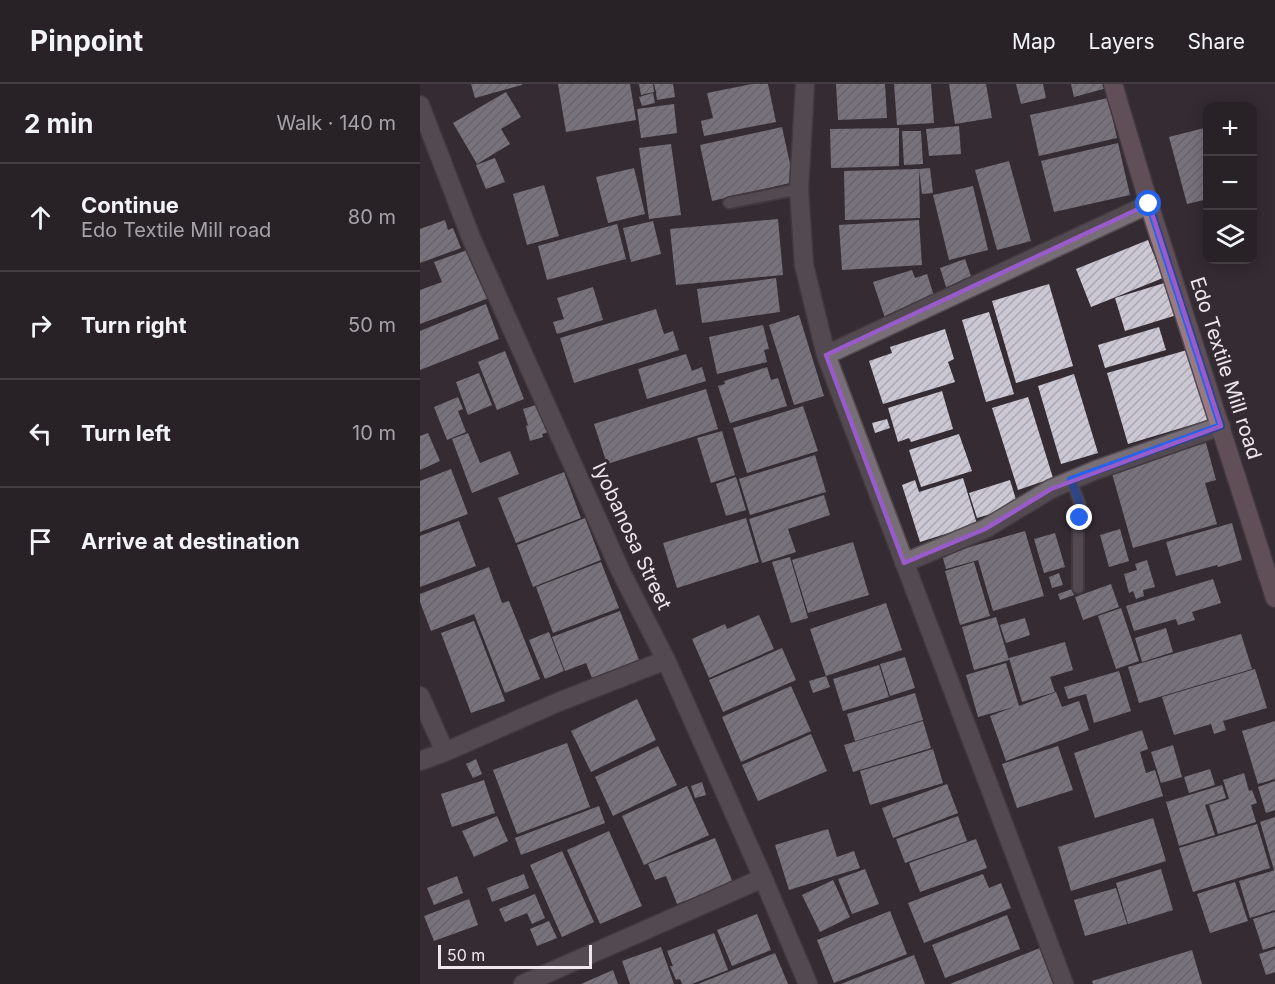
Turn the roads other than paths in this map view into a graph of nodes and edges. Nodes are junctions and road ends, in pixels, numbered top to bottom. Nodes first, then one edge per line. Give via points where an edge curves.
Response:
1 (805, 84) edge
2 (1113, 84) edge
3 (420, 105) edge
4 (799, 189) junction
5 (729, 202) dead end
6 (1149, 204) junction
7 (826, 355) junction
8 (1221, 426) junction
9 (1071, 480) junction
10 (904, 563) junction
11 (1078, 588) dead end
12 (1275, 598) edge
13 (666, 660) junction
14 (420, 696) edge
15 (445, 752) junction
16 (420, 761) edge
17 (763, 878) junction
18 (523, 984) edge
19 (807, 984) edge
20 (1064, 984) edge

1 - 4 street
2 - 6 street, Edo Textile Mill road
3 - 13 street, Iyobanosa Street via 472,240 621,572
4 - 5 lane
4 - 7 street via 804,265
6 - 7 street
6 - 8 street, Edo Textile Mill road
7 - 10 street
8 - 9 street
8 - 12 street, Edo Textile Mill road
9 - 10 street via 985,529
9 - 11 lane via 1081,514
10 - 20 street
13 - 15 street
13 - 17 street, Iyobanosa Street
14 - 15 street
15 - 16 street
17 - 18 street
17 - 19 street, Iyobanosa Street

